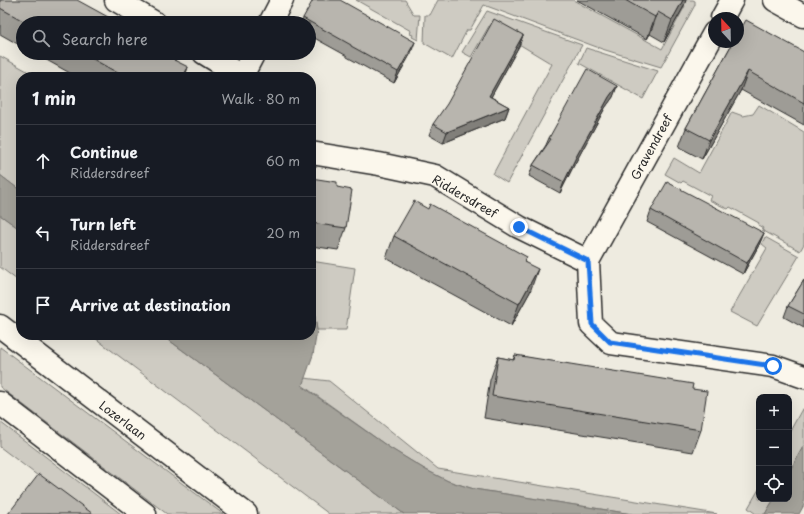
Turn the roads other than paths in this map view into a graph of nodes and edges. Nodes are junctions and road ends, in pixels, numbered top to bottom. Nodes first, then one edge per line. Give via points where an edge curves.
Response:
1 (116, 0) edge
2 (282, 0) edge
3 (732, 0) edge
4 (775, 0) edge
5 (725, 12) edge
6 (143, 16) edge
7 (274, 16) edge
8 (804, 16) edge
9 (708, 44) edge
10 (216, 60) edge
11 (250, 60) edge
12 (235, 72) edge
13 (244, 72) edge
14 (316, 154) edge
15 (588, 261) junction
16 (0, 326) edge
17 (16, 338) edge
18 (18, 340) edge
19 (804, 377) edge
20 (0, 403) edge
21 (145, 514) edge
22 (246, 514) edge

1 - 6 street
2 - 7 street
3 - 5 street
4 - 8 street
9 - 15 street, Gravendreef
10 - 12 street
11 - 13 street
14 - 15 street, Riddersdreef via 435,176 519,227
15 - 19 street via 592,324 610,342 773,366
16 - 17 street, Lozerlaan
18 - 22 street, Lozerlaan
20 - 21 street

